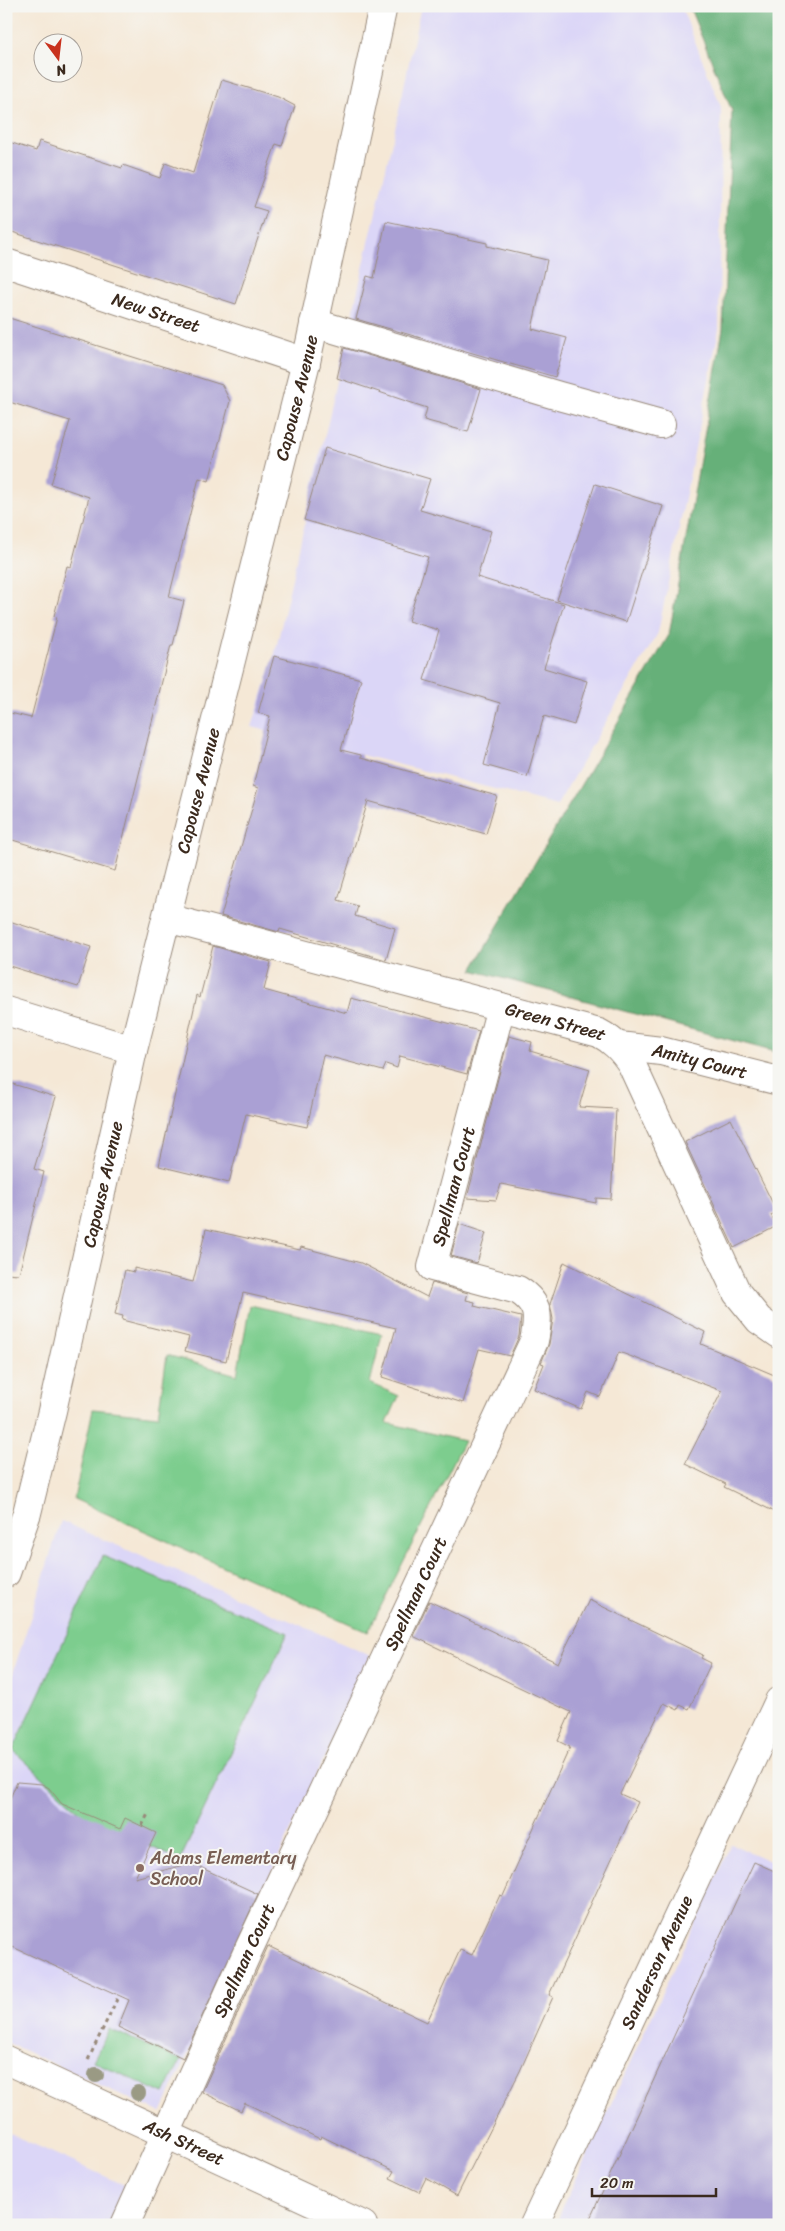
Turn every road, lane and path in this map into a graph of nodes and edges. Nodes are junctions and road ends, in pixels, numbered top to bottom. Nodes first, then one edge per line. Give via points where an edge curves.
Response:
1 (383, 6) edge
2 (6, 263) edge
3 (314, 323) junction
4 (306, 362) junction
5 (661, 424) dead end
6 (167, 918) junction
7 (501, 1007) junction
8 (6, 1011) edge
9 (619, 1046) junction
10 (133, 1050) junction
11 (779, 1081) edge
12 (779, 1334) edge
13 (6, 1573) edge
14 (779, 1700) edge
15 (149, 1812) dead end
16 (142, 1826) dead end
17 (118, 1995) dead end
18 (6, 2060) edge
19 (88, 2062) dead end
20 (166, 2136) junction
21 (124, 2225) edge
22 (363, 2225) edge
23 (534, 2225) edge

1 - 3 street, Capouse Avenue
2 - 4 street, New Street
3 - 4 street, Capouse Avenue
3 - 5 street
4 - 6 street, Capouse Avenue
6 - 7 street, Green Street
6 - 10 street, Capouse Avenue
7 - 9 street, Green Street via 599,1033
7 - 20 street, Spellman Court via 432,1267 518,1290 530,1298 537,1316 534,1341 247,1953
8 - 10 street
9 - 11 street, Amity Court via 661,1051
9 - 12 street, Green Street via 631,1064 737,1293 759,1320
10 - 13 street, Capouse Avenue via 52,1411 27,1513
14 - 23 street, Sanderson Avenue
15 - 16 path
17 - 19 path
18 - 20 street, Ash Street
20 - 21 street, Spellman Court
20 - 22 street, Ash Street

